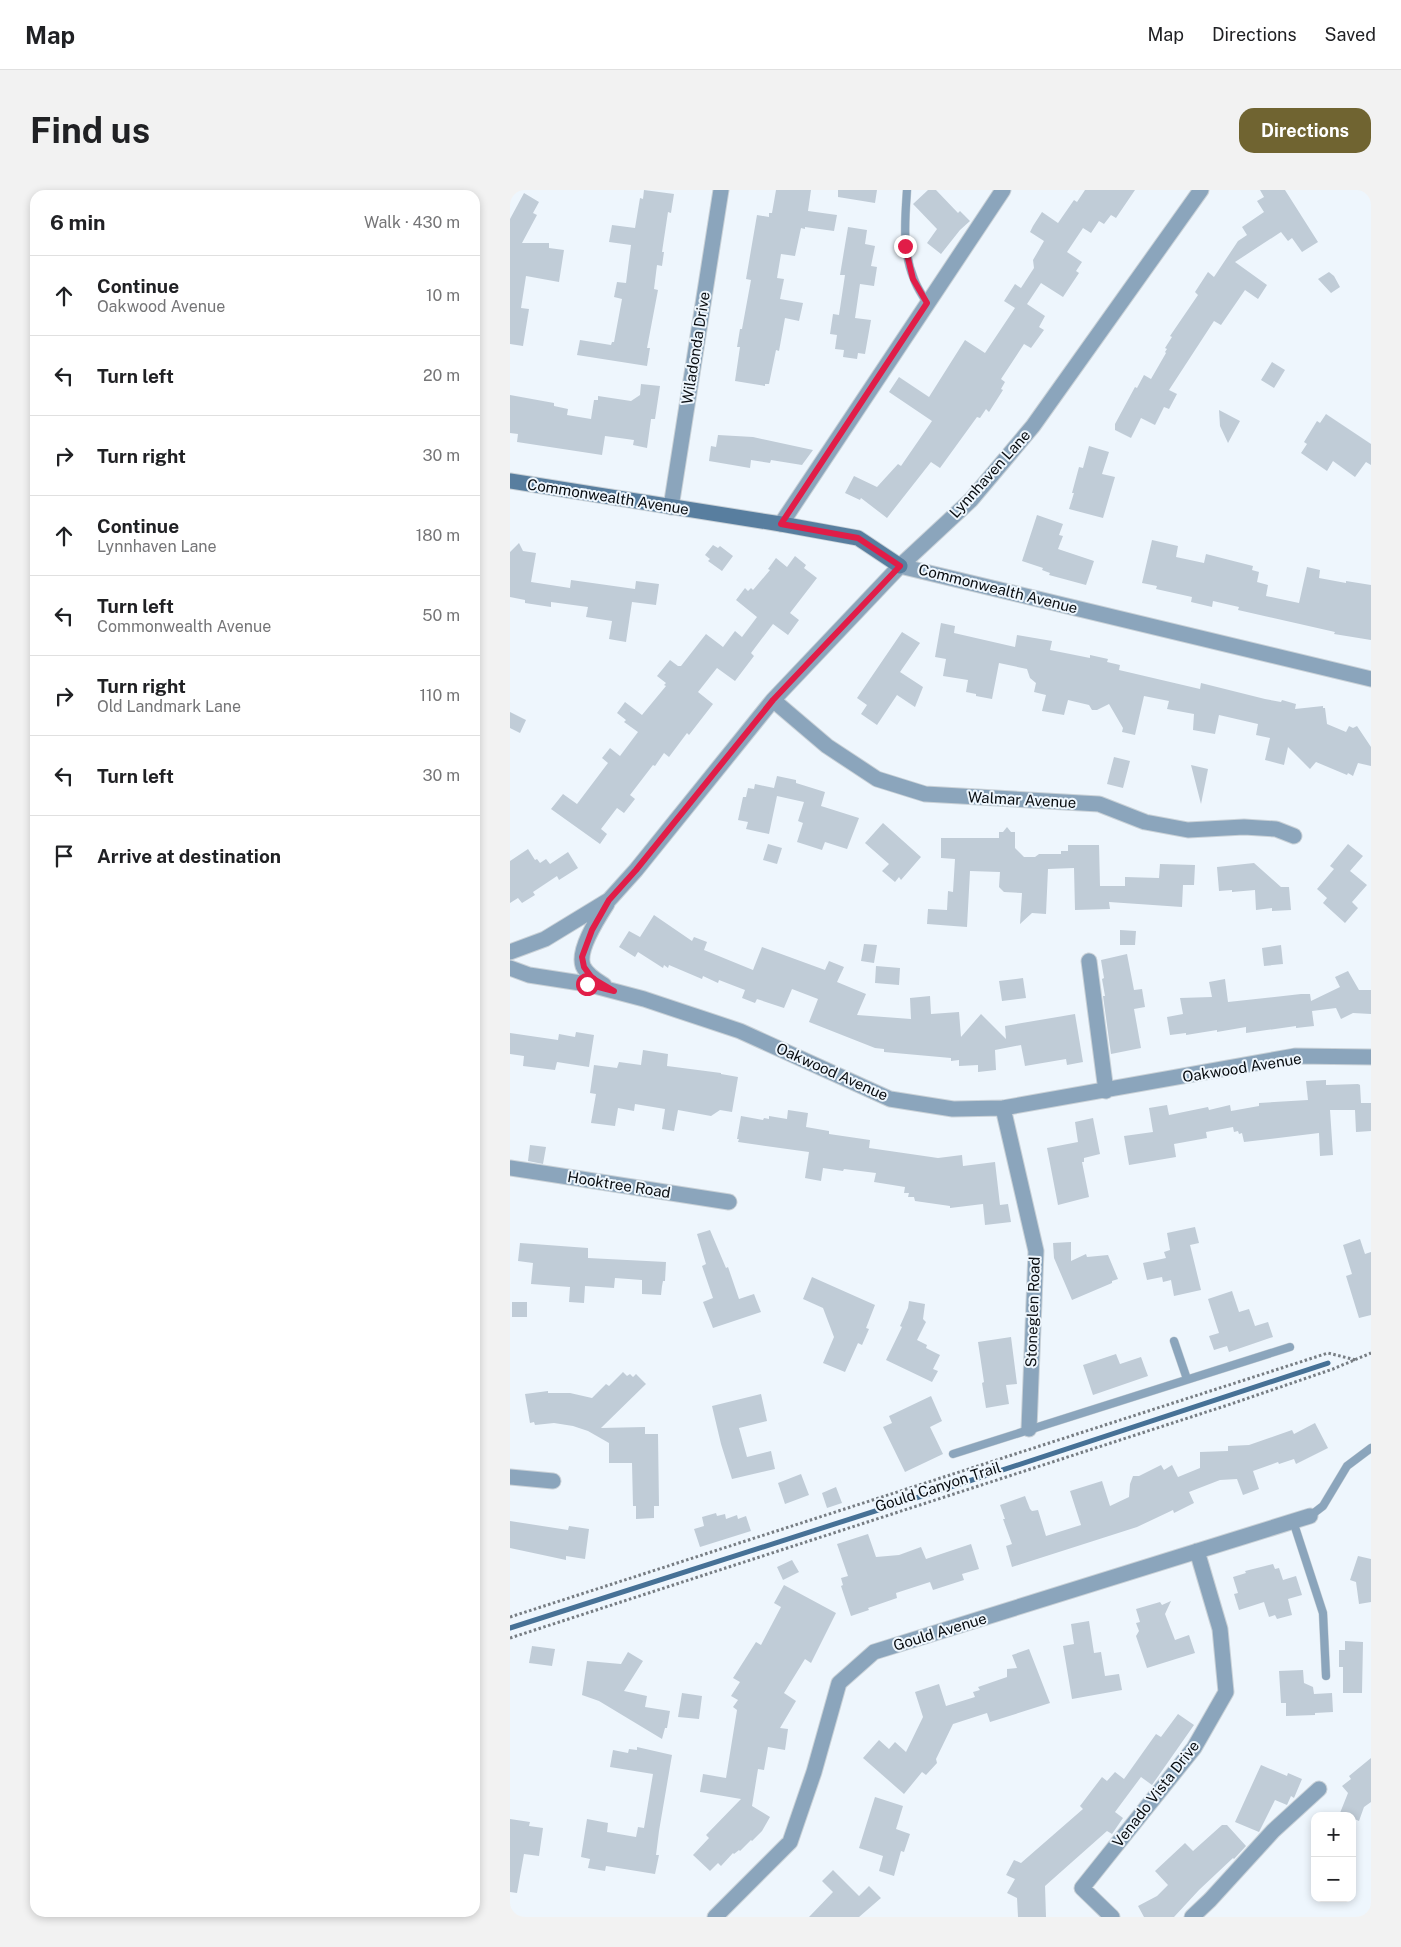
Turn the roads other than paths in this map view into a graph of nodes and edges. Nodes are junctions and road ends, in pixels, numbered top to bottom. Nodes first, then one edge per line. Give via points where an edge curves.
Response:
1 (721, 190) edge
2 (907, 190) edge
3 (1003, 190) edge
4 (1201, 190) edge
5 (927, 303) junction
6 (510, 481) edge
7 (671, 506) junction
8 (781, 524) junction
9 (900, 566) junction
10 (1371, 679) edge
11 (773, 700) junction
12 (1294, 836) dead end
13 (609, 900) junction
14 (510, 952) edge
15 (1088, 961) dead end
16 (510, 968) edge
17 (614, 991) junction
18 (1371, 1057) edge
19 (1106, 1091) junction
20 (1003, 1108) junction
21 (510, 1168) edge
22 (729, 1202) dead end
23 (1174, 1341) dead end
24 (1290, 1347) dead end
25 (1187, 1379) junction
26 (1029, 1429) junction
27 (1371, 1448) edge
28 (953, 1454) dead end
29 (510, 1477) edge
30 (553, 1481) dead end
31 (1310, 1516) joint
32 (1293, 1521) junction
33 (1197, 1551) junction
34 (1326, 1676) dead end
35 (1319, 1789) dead end
36 (715, 1917) edge
37 (1112, 1917) edge
38 (1192, 1917) edge

1 - 7 street, Wiladonda Drive
2 - 5 lane via 905,246 913,279
3 - 5 street
4 - 9 street, Lynnhaven Lane via 1033,426 971,500
5 - 8 street
6 - 7 street, Commonwealth Avenue
7 - 8 street, Commonwealth Avenue
8 - 9 street, Commonwealth Avenue via 858,538
9 - 10 street, Commonwealth Avenue
9 - 11 street, Lynnhaven Lane
11 - 12 street, Walmar Avenue via 827,746 877,779 925,794 1098,804 1145,822 1188,830 1244,827 1276,829
11 - 13 street, Lynnhaven Lane
13 - 14 street, Lynnhaven Lane via 546,938
13 - 17 street via 592,930 582,957 592,978
15 - 19 street
16 - 17 street, Oakwood Avenue
17 - 20 street, Oakwood Avenue via 740,1031 890,1099 953,1109
18 - 19 street, Oakwood Avenue via 1294,1056
19 - 20 street, Oakwood Avenue
20 - 26 street, Stoneglen Road via 1036,1251
21 - 22 street, Hooktree Road
23 - 25 lane
24 - 25 lane
25 - 26 lane
26 - 28 lane
27 - 31 lane via 1347,1466 1323,1506
29 - 30 street
31 - 32 street, Gould Avenue
32 - 33 street, Gould Avenue
32 - 34 lane via 1323,1612
33 - 36 street, Gould Avenue via 874,1652 839,1683 790,1842
33 - 37 street, Venado Vista Drive via 1220,1629 1226,1692 1194,1748 1082,1888
35 - 38 street via 1273,1831

